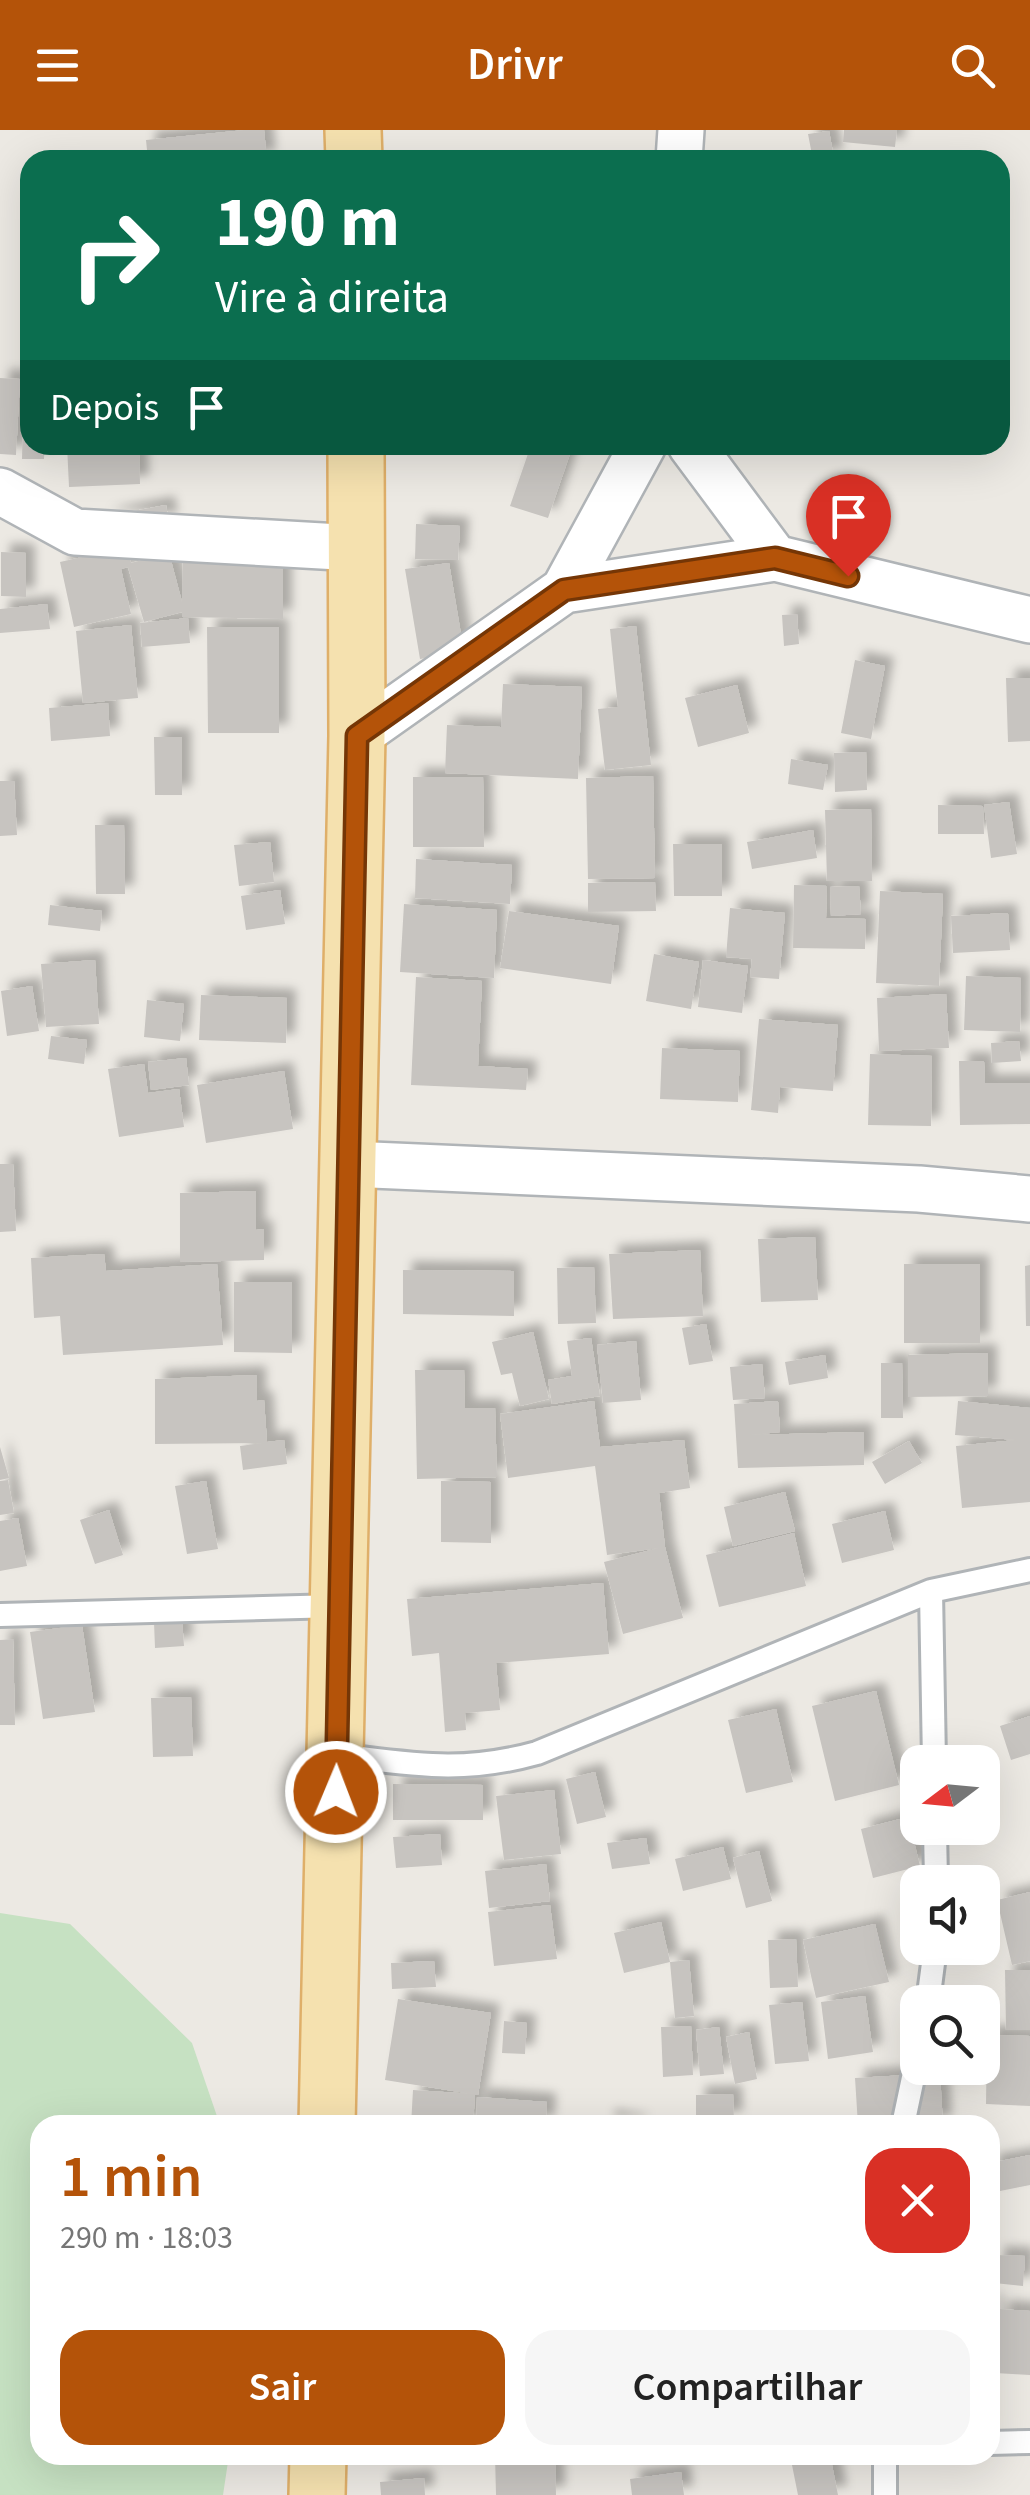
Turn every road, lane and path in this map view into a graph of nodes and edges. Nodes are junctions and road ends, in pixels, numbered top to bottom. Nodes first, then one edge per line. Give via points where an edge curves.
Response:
1 (356, 455) edge
2 (638, 455) edge
3 (698, 455) edge
4 (0, 490) edge
5 (356, 548) junction
6 (775, 558) junction
7 (564, 590) junction
8 (1030, 620) edge
9 (357, 736) junction
10 (349, 1164) junction
11 (1030, 1199) edge
12 (1030, 1570) edge
13 (931, 1591) junction
14 (337, 1606) junction
15 (0, 1614) edge
16 (934, 1745) edge
17 (337, 1755) junction
18 (911, 2085) edge
19 (327, 2115) edge
20 (905, 2115) edge
21 (1030, 2442) edge
22 (1000, 2443) edge
23 (318, 2465) edge
24 (884, 2465) edge
25 (317, 2495) edge
26 (886, 2495) edge

1 - 5 main road
2 - 7 street
3 - 6 street
4 - 5 street via 76,532
5 - 9 main road
6 - 7 street
6 - 8 street
7 - 9 street
9 - 10 main road
10 - 11 street
10 - 14 main road
12 - 13 lane
13 - 16 lane
13 - 17 lane via 488,1767
14 - 15 lane
14 - 17 main road
17 - 19 main road
18 - 20 lane
21 - 22 lane
23 - 25 main road
24 - 26 lane

